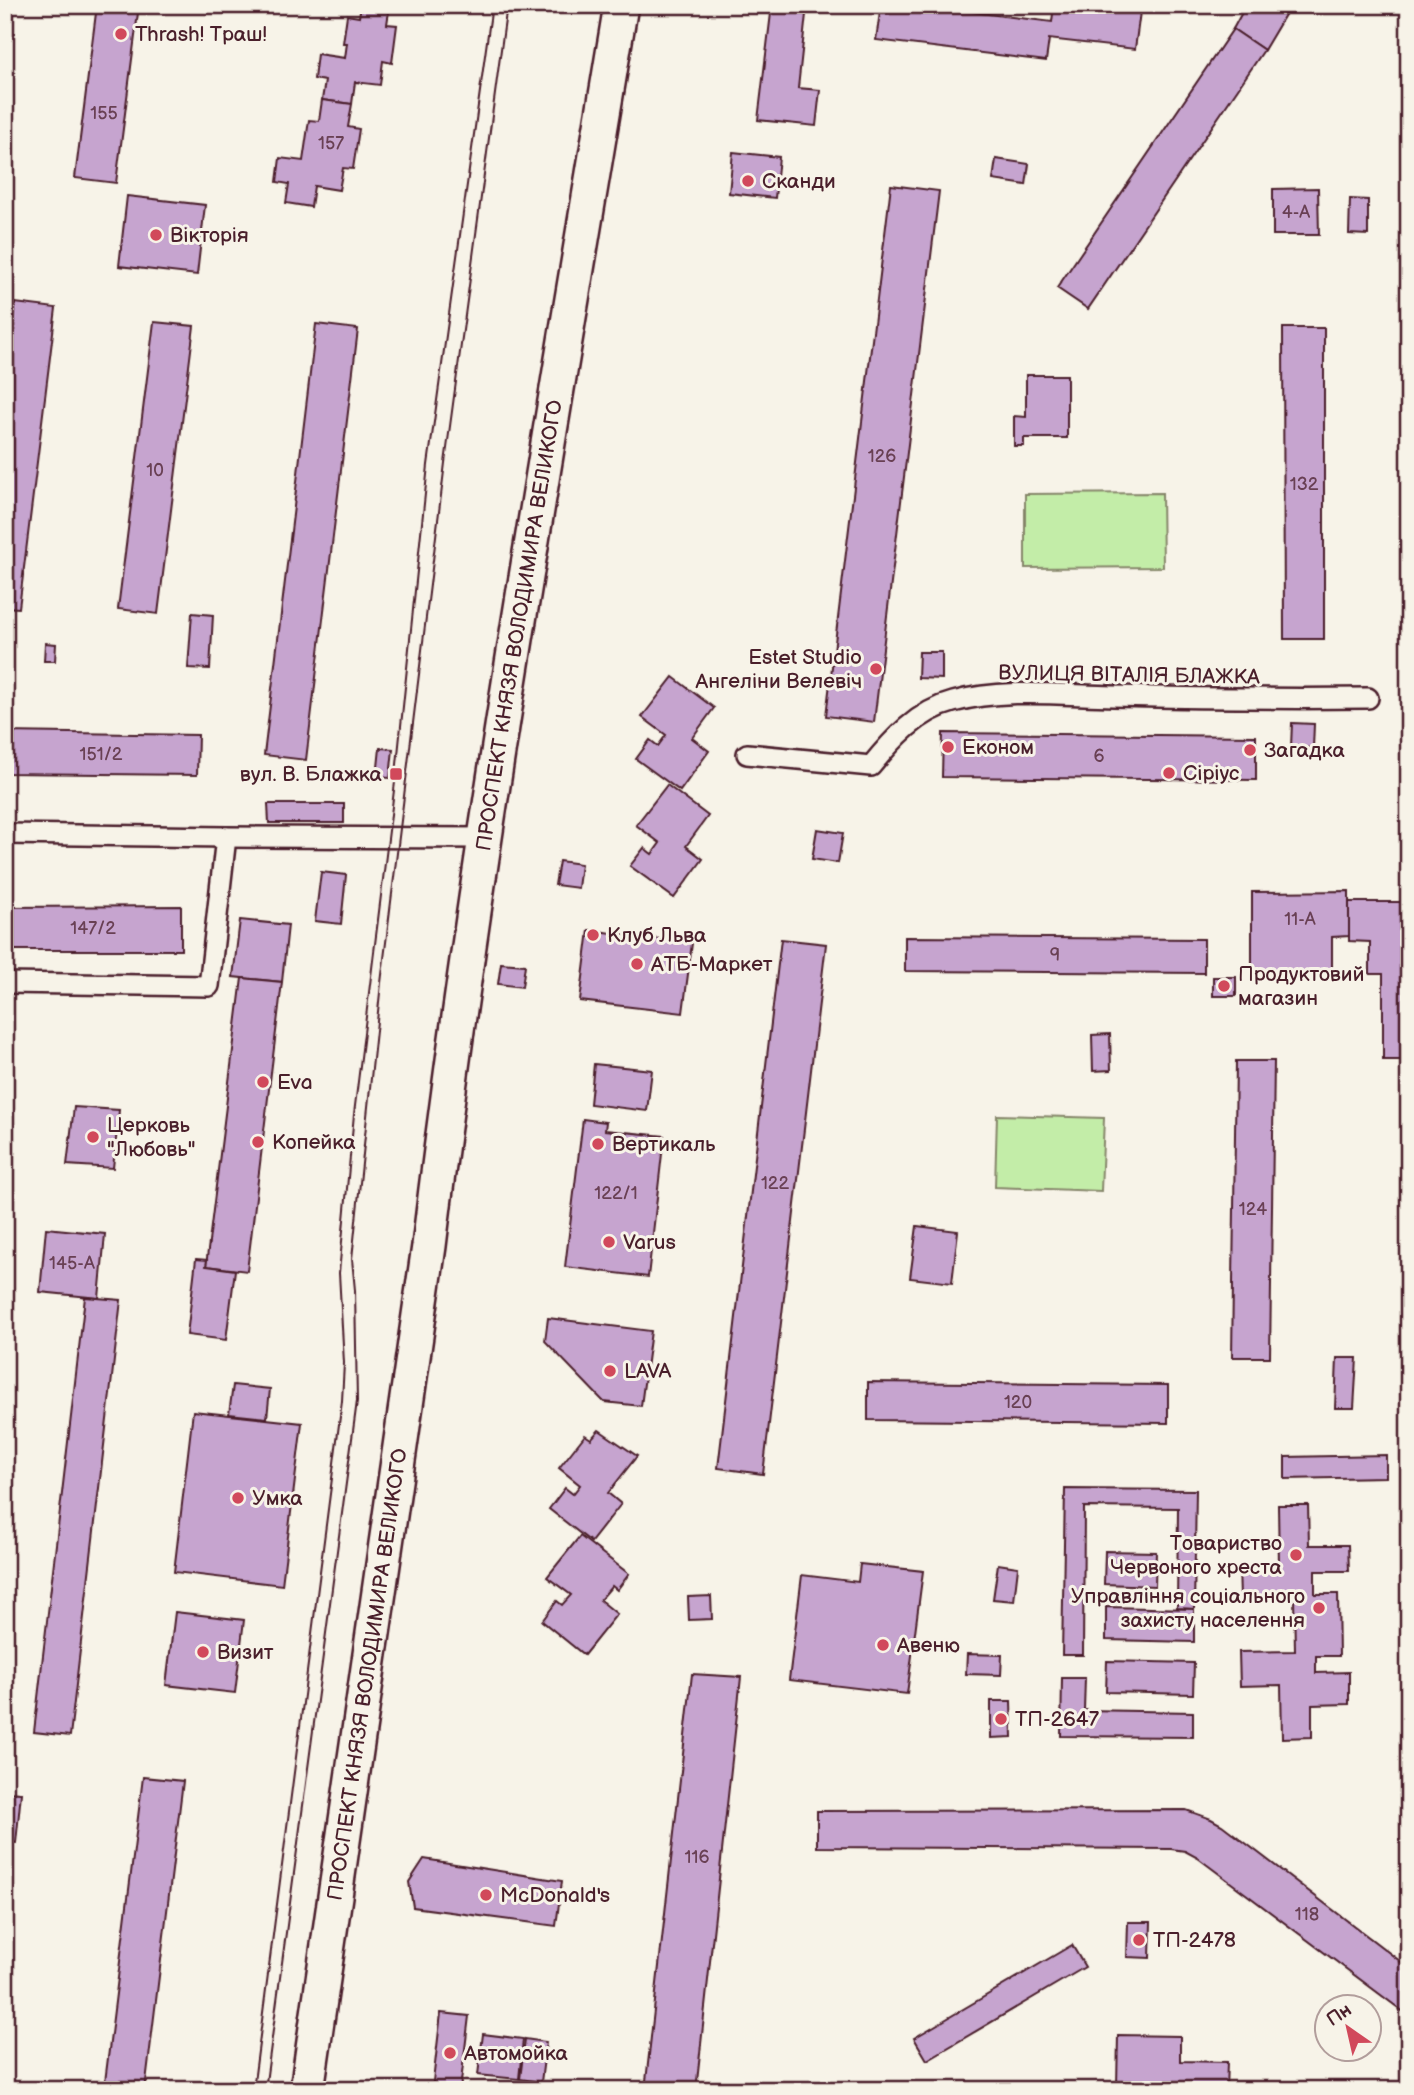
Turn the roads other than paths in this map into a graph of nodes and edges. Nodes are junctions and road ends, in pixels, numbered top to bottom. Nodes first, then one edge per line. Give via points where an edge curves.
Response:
1 (621, 5) edge
2 (1368, 698) dead end
3 (747, 754) dead end
4 (5, 834) edge
5 (226, 837) junction
6 (486, 838) junction
7 (5, 983) edge
8 (307, 2090) edge

1 - 6 highway, ПРОСПЕКТ КНЯЗЯ ВОЛОДИМИРА ВЕЛИКОГО
2 - 3 street, ВУЛИЦЯ ВІТАЛІЯ БЛАЖКА via 999,694 952,702 920,717 893,739 871,766
4 - 5 street
5 - 6 street
5 - 7 street via 209,986
6 - 8 highway, ПРОСПЕКТ КНЯЗЯ ВОЛОДИМИРА ВЕЛИКОГО

